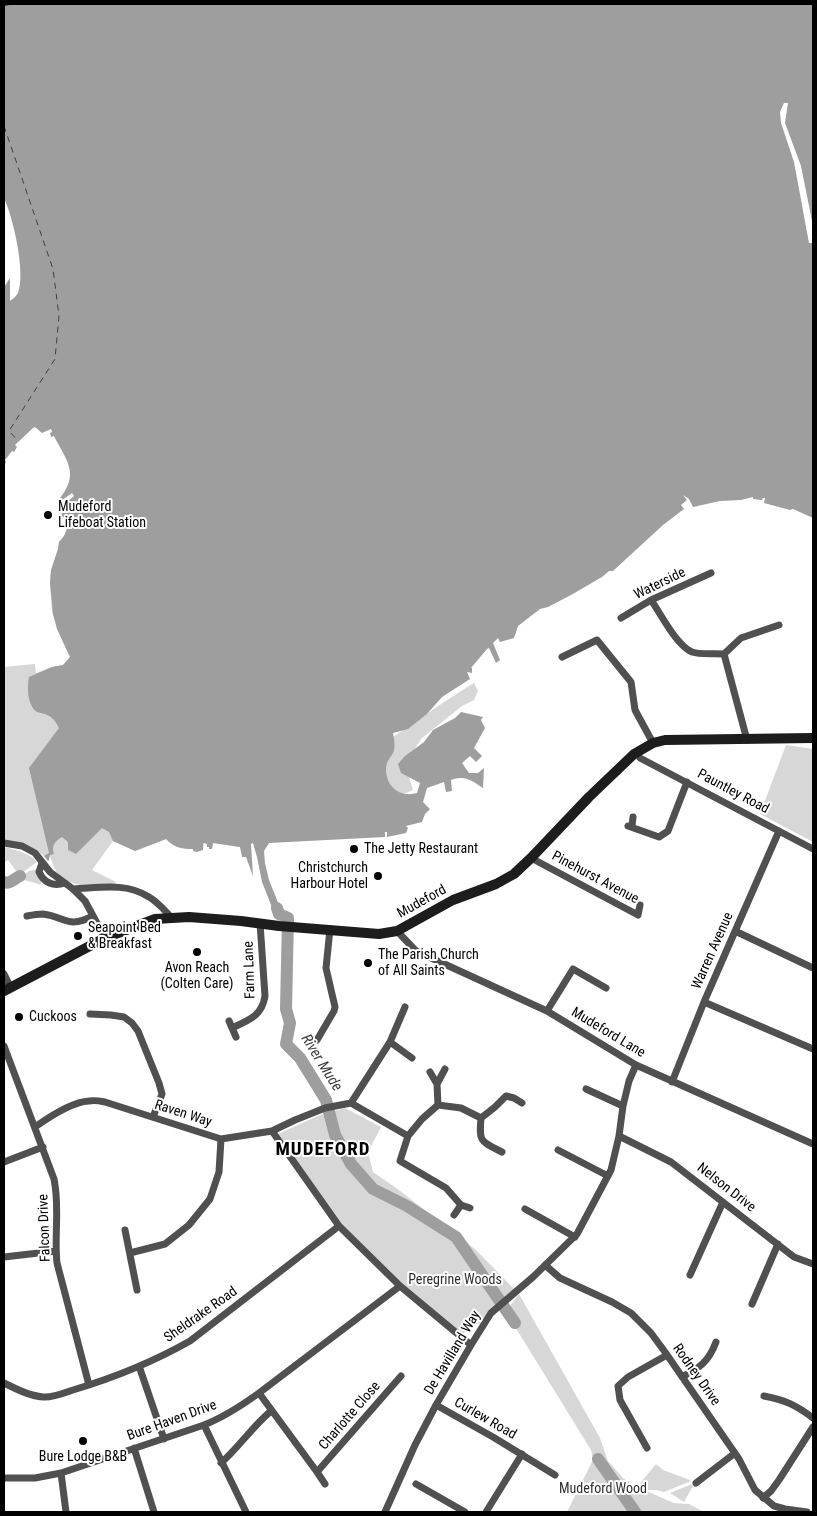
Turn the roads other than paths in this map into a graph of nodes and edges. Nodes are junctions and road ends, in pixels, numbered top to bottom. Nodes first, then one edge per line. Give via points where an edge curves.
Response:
1 (711, 573) dead end
2 (651, 600) junction
3 (621, 618) dead end
4 (779, 625) dead end
5 (724, 654) junction
6 (562, 657) dead end
7 (813, 738) edge
8 (747, 740) junction
9 (653, 743) junction
10 (640, 758) dead end
11 (687, 782) junction
12 (633, 817) dead end
13 (779, 831) junction
14 (4, 843) edge
15 (813, 849) edge
16 (531, 858) junction
17 (73, 889) junction
18 (640, 904) dead end
19 (27, 916) dead end
20 (93, 916) junction
21 (172, 918) junction
22 (260, 924) junction
23 (330, 929) junction
24 (398, 931) junction
25 (735, 931) junction
26 (105, 938) junction
27 (813, 968) edge
28 (4, 974) edge
29 (606, 988) dead end
30 (7, 989) edge
31 (704, 1002) junction
32 (404, 1007) dead end
33 (547, 1011) junction
34 (90, 1014) dead end
35 (236, 1037) dead end
36 (317, 1040) dead end
37 (390, 1042) junction
38 (4, 1046) edge
39 (813, 1049) edge
40 (412, 1058) dead end
41 (636, 1065) junction
42 (445, 1068) dead end
43 (430, 1072) dead end
44 (672, 1082) junction
45 (437, 1084) junction
46 (586, 1089) dead end
47 (351, 1103) junction
48 (522, 1103) dead end
49 (438, 1106) junction
50 (622, 1106) junction
51 (153, 1117) junction
52 (481, 1118) junction
53 (35, 1127) junction
54 (272, 1131) junction
55 (408, 1136) junction
56 (619, 1136) junction
57 (221, 1139) junction
58 (813, 1144) edge
59 (43, 1147) junction
60 (558, 1150) dead end
61 (502, 1152) dead end
62 (4, 1162) edge
63 (608, 1176) junction
64 (723, 1202) junction
65 (461, 1204) junction
66 (470, 1208) dead end
67 (525, 1209) dead end
68 (454, 1215) dead end
69 (339, 1226) junction
70 (125, 1230) dead end
71 (575, 1237) junction
72 (778, 1244) junction
73 (56, 1251) junction
74 (130, 1253) junction
75 (4, 1257) edge
76 (813, 1264) edge
77 (545, 1265) junction
78 (690, 1275) dead end
79 (400, 1286) junction
80 (137, 1290) dead end
81 (752, 1304) dead end
82 (716, 1342) dead end
83 (471, 1345) junction
84 (667, 1355) junction
85 (139, 1366) junction
86 (401, 1376) dead end
87 (682, 1377) junction
88 (4, 1384) edge
89 (89, 1385) junction
90 (259, 1393) junction
91 (764, 1396) dead end
92 (436, 1405) junction
93 (271, 1411) junction
94 (813, 1418) edge
95 (204, 1425) junction
96 (813, 1428) edge
97 (164, 1439) junction
98 (134, 1448) junction
99 (646, 1448) dead end
100 (735, 1453) junction
101 (522, 1454) junction
102 (221, 1463) junction
103 (317, 1472) junction
104 (60, 1473) junction
105 (555, 1476) dead end
106 (4, 1478) edge
107 (696, 1483) dead end
108 (325, 1484) dead end
109 (416, 1484) dead end
110 (763, 1498) junction
111 (66, 1512) edge
112 (154, 1512) edge
113 (246, 1512) edge
114 (384, 1512) edge
115 (465, 1512) edge
116 (486, 1512) edge
117 (807, 1512) edge

1 - 2 street, Waterside
2 - 3 street, Waterside
2 - 5 street via 676,638 688,649 698,653
4 - 5 street via 741,638
5 - 8 street
6 - 9 street via 597,640 631,682 635,710
7 - 8 street, Mudeford
8 - 9 street, Mudeford via 665,740
9 - 16 street, Mudeford via 634,754 613,773
10 - 11 street, Pauntley Road
11 - 12 street via 668,831 659,837 630,826
11 - 13 street, Pauntley Road
13 - 15 street, Pauntley Road
13 - 25 street, Warren Avenue
14 - 17 street via 22,846 35,853 50,872
16 - 18 street, Pinehurst Avenue via 638,915
16 - 24 street, Mudeford via 514,874 496,884 453,900
17 - 20 street
17 - 21 street via 120,886 138,891
19 - 20 street via 40,914 75,923
20 - 26 street
21 - 22 street, Mudeford
21 - 26 street, Mudeford via 155,919
22 - 23 street, Mudeford
22 - 35 street, Farm Lane via 263,1007 252,1018 230,1024
23 - 24 street, Mudeford via 379,934
23 - 36 street via 326,968 335,1007
24 - 33 street, Mudeford Lane via 410,946 427,957
25 - 27 street
25 - 31 street, Warren Avenue
26 - 30 street, Mudeford
28 - 30 street
29 - 33 street via 573,969
31 - 39 street
31 - 44 street, Warren Avenue
32 - 37 street
33 - 41 street, Mudeford Lane
34 - 51 street via 124,1017 138,1031 162,1094
37 - 40 street
37 - 47 street
38 - 53 street, Falcon Drive
41 - 44 street, Mudeford Lane
41 - 50 street, De Havilland Way
42 - 45 street
43 - 45 street
44 - 58 street, Mudeford Lane
45 - 49 street
46 - 50 street
47 - 54 street, Raven Way via 328,1107
47 - 55 street
48 - 52 street via 506,1096
49 - 52 street via 461,1108
49 - 55 street
50 - 56 street, De Havilland Way
51 - 53 street, Raven Way via 105,1102 87,1101 50,1116
51 - 57 street, Raven Way
52 - 61 street via 480,1137 485,1144
53 - 59 street, Falcon Drive
54 - 57 street, Raven Way
54 - 69 street
55 - 65 street via 400,1161 446,1188
56 - 63 street, De Havilland Way
56 - 64 street, Nelson Drive via 671,1162
57 - 74 street via 219,1172 210,1199 189,1225 165,1244
59 - 62 street
59 - 73 street, Falcon Drive via 57,1191
60 - 63 street
63 - 71 street, De Havilland Way
64 - 72 street, Nelson Drive
64 - 78 street
65 - 66 street
65 - 68 street
67 - 71 street
69 - 79 street
69 - 85 street, Sheldrake Road via 190,1341
70 - 74 street
71 - 77 street, De Havilland Way
72 - 76 street, Nelson Drive via 794,1257
72 - 81 street
73 - 75 street
73 - 89 street, Falcon Drive
74 - 80 street
77 - 83 street, De Havilland Way via 491,1313
77 - 84 street, Rodney Drive via 560,1278 631,1313
79 - 83 street
79 - 90 street, Bure Haven Drive
82 - 87 street via 699,1369
83 - 92 street, De Havilland Way
84 - 87 street, Rodney Drive
84 - 99 street via 618,1386 620,1400
85 - 89 street, Sheldrake Road
85 - 97 street
86 - 103 street, Charlotte Close
87 - 100 street, Rodney Drive
88 - 89 street, Sheldrake Road via 44,1397
90 - 93 street, Charlotte Close
90 - 95 street, Bure Haven Drive via 227,1415
91 - 94 street via 785,1400
92 - 101 street, Curlew Road
92 - 114 street, De Havilland Way
93 - 102 street
93 - 103 street, Charlotte Close
95 - 97 street, Bure Haven Drive
95 - 102 street
96 - 110 street via 779,1480
97 - 98 street, Bure Haven Drive
98 - 104 street, Bure Haven Drive
98 - 112 street
100 - 107 street
100 - 110 street, Rodney Drive via 750,1482
101 - 105 street, Curlew Road
101 - 116 street, Curlew Road
102 - 113 street
103 - 108 street, Charlotte Close
104 - 106 street, Bure Haven Drive via 36,1478
104 - 111 street
109 - 115 street
110 - 117 street, Rodney Drive via 774,1506

